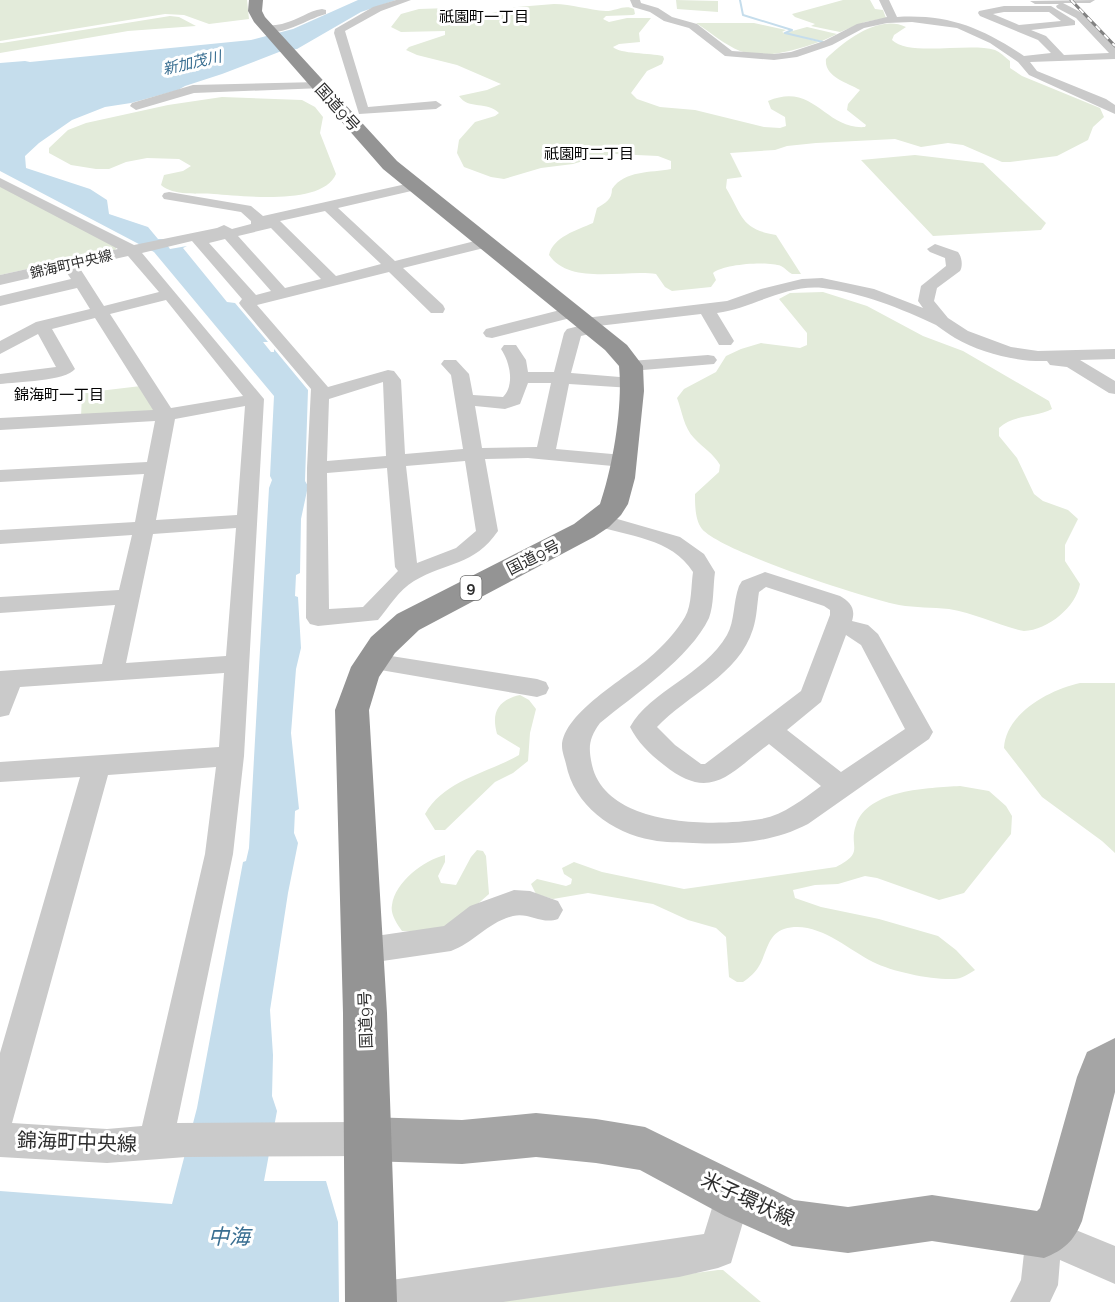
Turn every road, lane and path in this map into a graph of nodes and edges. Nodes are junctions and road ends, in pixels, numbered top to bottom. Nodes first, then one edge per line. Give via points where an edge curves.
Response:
1 (256, 0) edge
2 (406, 0) edge
3 (635, 0) edge
4 (884, 0) edge
5 (987, 0) edge
6 (994, 0) edge
7 (1090, 0) edge
8 (1053, 2) edge
9 (1010, 9) junction
10 (322, 12) dead end
11 (893, 19) junction
12 (912, 20) junction
13 (955, 24) junction
14 (1049, 25) junction
15 (1017, 27) junction
16 (276, 38) junction
17 (1114, 55) edge
18 (1054, 58) junction
19 (1022, 60) junction
20 (1108, 67) dead end
21 (436, 105) dead end
22 (136, 106) dead end
23 (348, 109) junction
24 (1115, 109) edge
25 (0, 182) edge
26 (415, 186) junction
27 (169, 196) dead end
28 (328, 206) junction
29 (268, 221) junction
30 (226, 232) junction
31 (487, 243) junction
32 (137, 249) junction
33 (935, 249) dead end
34 (70, 265) junction
35 (392, 267) junction
36 (0, 280) edge
37 (332, 281) junction
38 (81, 282) junction
39 (170, 294) junction
40 (282, 294) junction
41 (252, 301) junction
42 (0, 302) edge
43 (437, 309) dead end
44 (707, 310) junction
45 (100, 311) junction
46 (583, 321) junction
47 (942, 322) junction
48 (42, 326) junction
49 (492, 333) dead end
50 (725, 341) dead end
51 (0, 349) edge
52 (510, 349) dead end
53 (1004, 351) junction
54 (1115, 354) edge
55 (708, 360) dead end
56 (450, 364) dead end
57 (631, 375) junction
58 (519, 377) junction
59 (561, 378) junction
60 (0, 379) edge
61 (1115, 389) edge
62 (321, 394) junction
63 (255, 399) junction
64 (463, 400) junction
65 (166, 415) junction
66 (0, 424) edge
67 (472, 454) junction
68 (545, 454) junction
69 (623, 461) junction
70 (396, 462) junction
71 (156, 467) junction
72 (317, 468) junction
73 (0, 476) edge
74 (600, 520) junction
75 (246, 521) junction
76 (144, 528) junction
77 (0, 537) edge
78 (411, 574) junction
79 (129, 597) junction
80 (0, 605) edge
81 (838, 625) junction
82 (372, 661) junction
83 (236, 664) junction
84 (112, 672) junction
85 (5, 680) edge
86 (537, 688) dead end
87 (0, 708) edge
88 (769, 730) junction
89 (231, 756) junction
90 (97, 765) junction
91 (0, 772) edge
92 (841, 787) junction
93 (548, 910) dead end
94 (362, 951) junction
95 (1115, 1057) edge
96 (0, 1112) edge
97 (367, 1139) junction
98 (0, 1140) edge
99 (171, 1142) junction
100 (733, 1195) junction
101 (1044, 1235) junction
102 (1115, 1265) edge
103 (371, 1302) edge
104 (1029, 1302) edge

1 - 16 highway, 国道9号 via 255,11
2 - 23 street via 377,9 340,29
3 - 11 street via 637,5 668,19 693,26 729,54 793,55 861,26
4 - 11 street
5 - 6 street
6 - 8 street
7 - 8 street
8 - 17 street via 1080,16
9 - 14 street
9 - 14 street via 1051,9 1071,23
9 - 15 street via 982,13
10 - 16 street via 289,26
11 - 12 street
12 - 13 street
12 - 13 street via 910,12 935,9 959,19
13 - 19 street via 981,34
14 - 15 street
15 - 18 street via 1042,38 1059,55
16 - 23 highway, 国道9号
17 - 18 street
18 - 19 street
18 - 20 street via 1065,64
19 - 24 street via 1033,73
21 - 23 street
22 - 23 street via 193,89
23 - 26 highway, 国道9号 via 390,165
25 - 32 street
26 - 28 street
26 - 31 highway, 国道9号
27 - 29 street via 246,209
28 - 29 street
28 - 35 street
29 - 30 street
29 - 37 street
30 - 32 street, 錦海町中央線
30 - 40 street
30 - 41 street via 199,241
31 - 35 street
31 - 46 highway, 国道9号
32 - 34 street, 錦海町中央線
32 - 39 street
33 - 47 street via 953,255 955,262 954,268 929,286 926,301
34 - 36 street, 錦海町中央線
34 - 38 street
35 - 37 street
35 - 43 street
37 - 40 street
38 - 42 street
38 - 45 street
39 - 45 street
39 - 63 street
40 - 41 street
41 - 62 street via 247,303 320,388
44 - 46 street
44 - 47 street via 788,287 822,283 856,288
44 - 50 street
45 - 48 street
45 - 65 street
46 - 49 street
46 - 57 highway, 国道9号 via 623,355
46 - 59 street via 573,333
47 - 53 street via 962,335
48 - 51 street
48 - 60 street via 66,369
52 - 58 street via 515,354
53 - 54 street via 1038,356
53 - 61 street via 1012,356 1071,362
55 - 57 street
56 - 64 street via 460,374
57 - 59 street
57 - 69 highway, 国道9号 / 9
58 - 59 street
58 - 64 street via 519,387 509,402
59 - 68 street
62 - 70 street via 388,375 392,380
62 - 72 street
63 - 65 street
63 - 75 street
64 - 67 street
65 - 66 street
65 - 71 street
67 - 68 street
67 - 70 street
67 - 78 street via 488,531 484,538 452,559
68 - 69 street
69 - 74 highway, 国道9号 / 9 via 617,496
70 - 72 street
70 - 78 street via 406,567
71 - 73 street
71 - 76 street
72 - 78 street via 318,618 370,614
74 - 82 highway, 国道9号 / 9 via 408,622
74 - 92 street via 676,542 700,563 704,579 698,616 685,634 659,663 591,716 581,730 575,745 576,761 590,792 606,807 636,824 652,829 721,833 781,825
75 - 76 street
75 - 83 street
76 - 77 street
76 - 79 street
79 - 80 street
79 - 84 street
81 - 88 street via 812,696
81 - 88 street via 842,610 832,601 773,579 753,582 748,589 739,635 704,674 643,727 647,736 692,771 705,774
81 - 92 street via 860,631 870,640 920,732
82 - 86 street
82 - 94 highway, 国道9号 / 9 via 363,675 352,710
83 - 84 street
83 - 89 street
84 - 85 street
85 - 87 street
88 - 92 street
89 - 90 street
89 - 99 street via 219,854
90 - 91 street
90 - 96 street
93 - 94 street via 514,903 481,915 451,938
94 - 97 highway, 国道9号 / 9
95 - 101 main road via 1102,1066 1098,1077 1059,1221
97 - 99 street, 錦海町中央線
97 - 100 main road, 米子環状線 via 462,1142 536,1135 596,1141 645,1149
97 - 103 highway, 国道9号 / 9
98 - 99 street, 錦海町中央線 via 107,1146
100 - 101 main road, 米子環状線 via 792,1223 848,1230 932,1218
100 - 103 street via 718,1250
101 - 102 street
101 - 104 street via 1039,1285

